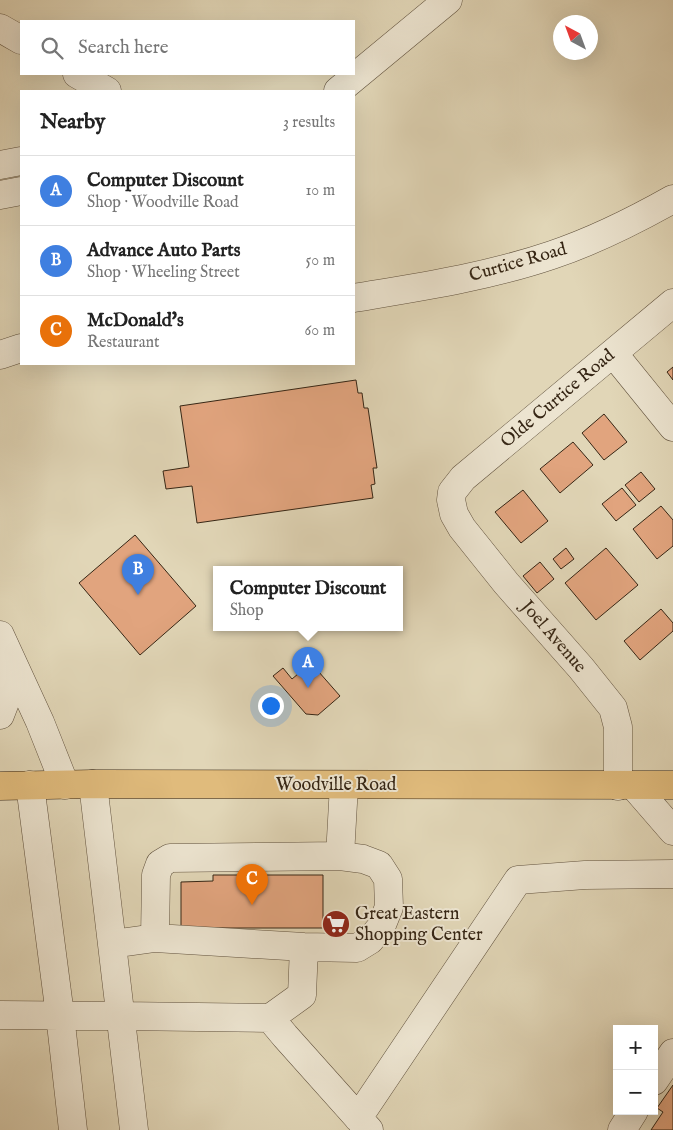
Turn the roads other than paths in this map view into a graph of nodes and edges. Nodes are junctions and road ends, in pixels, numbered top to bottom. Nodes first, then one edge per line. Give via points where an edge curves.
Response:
1 (448, 0) edge
2 (0, 28) edge
3 (20, 39) edge
4 (79, 75) edge
5 (105, 90) edge
6 (339, 90) edge
7 (20, 161) edge
8 (0, 165) edge
9 (20, 191) edge
10 (0, 195) edge
11 (673, 199) edge
12 (355, 298) edge
13 (673, 303) edge
14 (20, 348) edge
15 (613, 353) junction
16 (0, 355) edge
17 (673, 427) edge
18 (451, 500) joint
19 (4, 644) edge
20 (0, 715) edge
21 (65, 784) junction
22 (93, 784) junction
23 (30, 785) junction
24 (344, 785) junction
25 (0, 786) edge
26 (626, 786) junction
27 (673, 786) edge
28 (673, 831) edge
29 (340, 856) junction
30 (673, 874) edge
31 (155, 938) junction
32 (112, 944) junction
33 (304, 947) junction
34 (0, 1015) edge
35 (60, 1016) junction
36 (120, 1016) junction
37 (270, 1018) junction
38 (673, 1053) edge
39 (658, 1075) edge
40 (631, 1115) edge
41 (364, 1124) edge
42 (73, 1130) edge
43 (134, 1130) edge
44 (622, 1130) edge

1 - 6 street
2 - 3 street
4 - 5 street
7 - 8 street
9 - 10 street
11 - 12 street, Curtice Road via 591,240 532,262 441,284
13 - 15 street, Olde Curtice Road
14 - 16 street
15 - 17 street
15 - 18 street, Olde Curtice Road via 463,478 452,492
18 - 26 street, Joel Avenue via 454,514 472,542 613,708
19 - 20 street via 12,669
19 - 21 street
21 - 22 main road, Woodville Road
21 - 23 main road, Woodville Road
22 - 24 main road, Woodville Road
22 - 32 street
23 - 25 main road, Woodville Road
23 - 35 street
24 - 26 main road, Woodville Road
24 - 29 street
26 - 27 main road, Woodville Road
26 - 28 street
29 - 31 street via 170,858 160,864 156,875
29 - 33 street via 379,865 388,879 389,907 381,927 370,940 356,948
30 - 41 street via 518,880
31 - 32 street
31 - 33 street
32 - 36 street
33 - 37 street via 302,995
34 - 35 street
35 - 36 street
35 - 42 street
36 - 37 street
36 - 43 street
37 - 41 street
38 - 39 street
40 - 44 street

